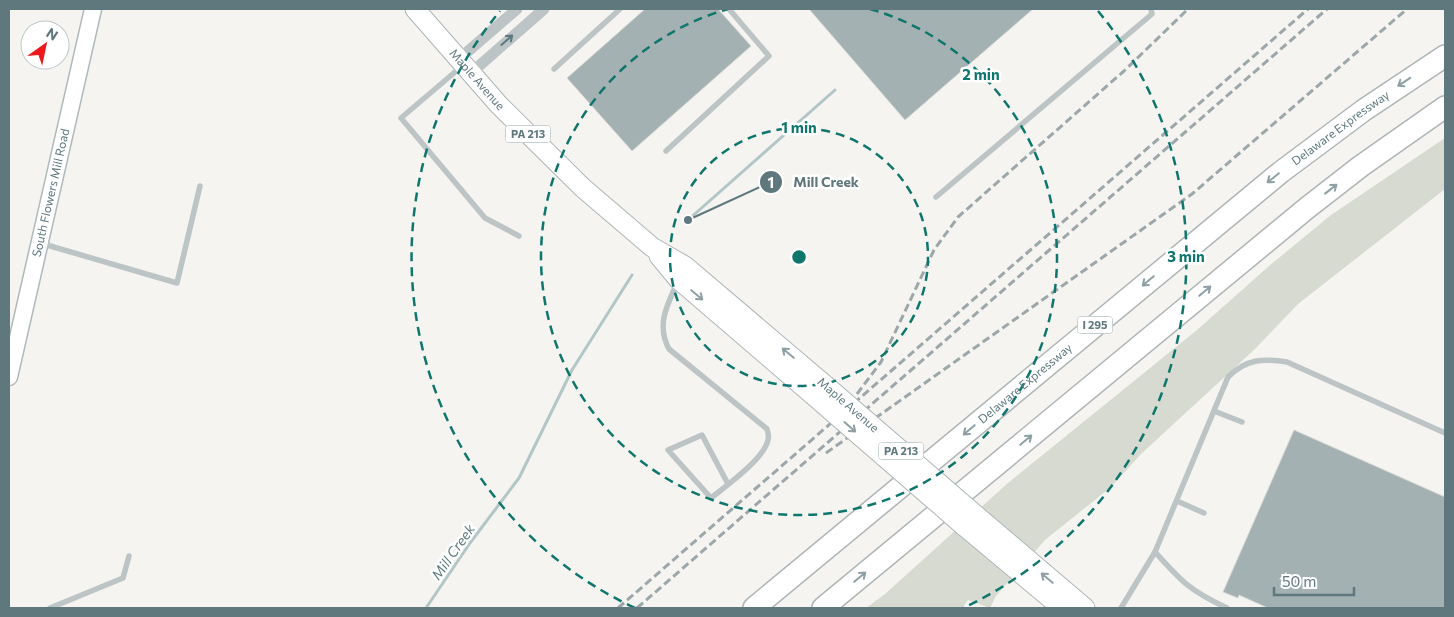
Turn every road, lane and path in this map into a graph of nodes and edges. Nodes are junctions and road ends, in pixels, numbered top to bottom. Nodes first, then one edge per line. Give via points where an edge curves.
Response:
1 (93, 9) edge
2 (415, 9) edge
3 (517, 9) edge
4 (544, 9) edge
5 (620, 9) edge
6 (729, 9) edge
7 (1152, 9) edge
8 (1445, 56) edge
9 (465, 65) junction
10 (554, 69) dead end
11 (1445, 107) edge
12 (666, 151) dead end
13 (200, 186) dead end
14 (936, 197) dead end
15 (519, 236) dead end
16 (39, 243) junction
17 (652, 247) junction
18 (678, 279) junction
19 (9, 377) edge
20 (819, 390) junction
21 (1214, 410) junction
22 (1242, 422) dead end
23 (1445, 433) edge
24 (728, 484) junction
25 (1177, 501) junction
26 (1204, 513) dead end
27 (971, 521) junction
28 (1156, 552) junction
29 (130, 556) dead end
30 (50, 608) edge
31 (754, 608) edge
32 (823, 608) edge
33 (1062, 608) edge
34 (1085, 608) edge
35 (1121, 608) edge
36 (1227, 608) edge

1 - 16 main road, South Flowers Mill Road
2 - 9 main road, Maple Avenue / PA 213
3 - 9 street
9 -> 4 street
5 - 10 lane
6 - 12 lane via 769,56
7 - 14 lane via 1152,14
8 -> 31 highway, Delaware Expressway / I 295 via 1364,110 1281,172
9 - 15 lane via 401,118 486,218
9 - 17 main road, Maple Avenue / PA 213 via 546,153
32 -> 11 highway via 1307,208
13 - 16 lane via 177,283
16 - 19 main road, South Flowers Mill Road
17 - 18 main road, Maple Avenue / PA 213
20 -> 17 main road, Maple Avenue / PA 213 via 685,266
18 -> 20 main road, Maple Avenue / PA 213
18 - 24 lane via 662,320 663,337 669,349 767,429 769,439 763,452
20 - 27 main road, Maple Avenue / PA 213, bridge
21 - 22 lane
21 - 23 lane via 1228,377 1237,368 1267,358 1287,362
21 - 25 lane
24 - 24 lane via 711,498 668,450 702,435
25 - 26 lane
25 - 28 lane
27 - 33 main road, Maple Avenue / PA 213
34 -> 27 main road, Maple Avenue / PA 213
28 - 35 lane
28 - 36 lane via 1181,582 1196,594
29 - 30 lane via 122,578

